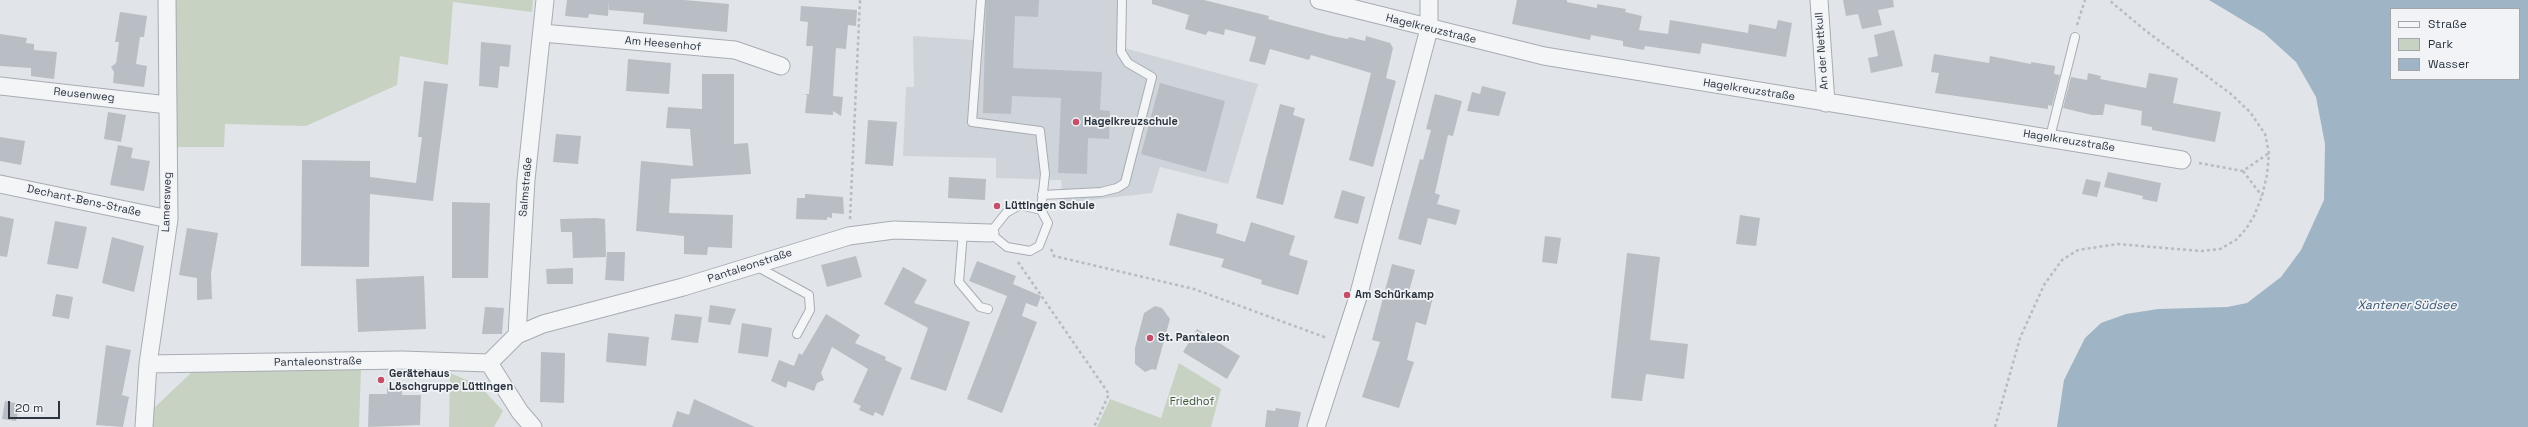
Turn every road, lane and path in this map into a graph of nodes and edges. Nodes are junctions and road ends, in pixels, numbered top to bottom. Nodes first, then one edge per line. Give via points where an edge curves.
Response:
1 (167, 0) edge
2 (545, 0) edge
3 (860, 0) edge
4 (981, 0) edge
5 (1122, 0) edge
6 (1319, 0) edge
7 (1429, 0) edge
8 (1819, 0) edge
9 (2085, 0) edge
10 (2109, 0) edge
11 (1429, 29) junction
12 (542, 33) junction
13 (2075, 37) joint
14 (781, 66) dead end
15 (0, 86) edge
16 (1826, 103) junction
17 (168, 105) junction
18 (2050, 137) junction
19 (2269, 153) junction
20 (2182, 160) joint
21 (2243, 171) junction
22 (0, 184) edge
23 (1042, 195) junction
24 (2262, 196) junction
25 (1040, 210) junction
26 (169, 219) junction
27 (963, 232) junction
28 (990, 233) junction
29 (849, 236) junction
30 (1050, 246) dead end
31 (1007, 247) junction
32 (753, 265) junction
33 (988, 309) dead end
34 (797, 334) dead end
35 (517, 335) junction
36 (1342, 343) junction
37 (489, 363) junction
38 (148, 364) junction
39 (144, 427) edge
40 (533, 427) edge
41 (1094, 427) edge
42 (1316, 427) edge
43 (1995, 427) edge

1 - 17 street, Lamersweg
2 - 12 street, Salmstraße
3 - 29 path
4 - 23 lane via 972,122 1040,131 1045,174
5 - 23 lane via 1121,52 1128,63 1152,77 1125,183 1101,192
6 - 11 street, Hagelkreuzstraße
7 - 11 street
8 - 16 street, An der Nettkull
9 - 13 path
10 - 19 path via 2250,112 2265,134
11 - 16 street, Hagelkreuzstraße via 1544,56
11 - 36 street via 1358,297
12 - 14 street, Am Heesenhof via 735,50
12 - 35 street, Salmstraße via 526,180
13 - 18 lane
15 - 17 street, Reusenweg
16 - 18 street, Hagelkreuzstraße
17 - 26 street, Lamersweg
18 - 20 street, Hagelkreuzstraße
19 - 21 path
19 - 24 path
20 - 21 path
21 - 24 path
22 - 26 street, Dechant-Bens-Straße
23 - 25 lane
24 - 43 path via 2246,229 2236,240 2220,249 2202,251 2118,244 2078,250 2062,260 2044,285 2020,338
25 - 28 lane via 1020,205 1006,213
25 - 31 lane via 1048,223 1039,246 1030,251
26 - 38 street, Lamersweg
27 - 28 street, Pantaleonstraße
27 - 29 street, Pantaleonstraße via 894,230
27 - 33 lane via 959,282 980,307
28 - 31 lane
29 - 32 street, Pantaleonstraße
30 - 36 path via 1054,256 1194,289
31 - 41 path via 1109,394
32 - 34 lane via 809,296 810,310
32 - 35 street, Pantaleonstraße via 683,287 543,324
35 - 37 street
36 - 42 street
37 - 38 street, Pantaleonstraße via 402,360
37 - 40 street via 520,412
38 - 39 street, Lamersweg

